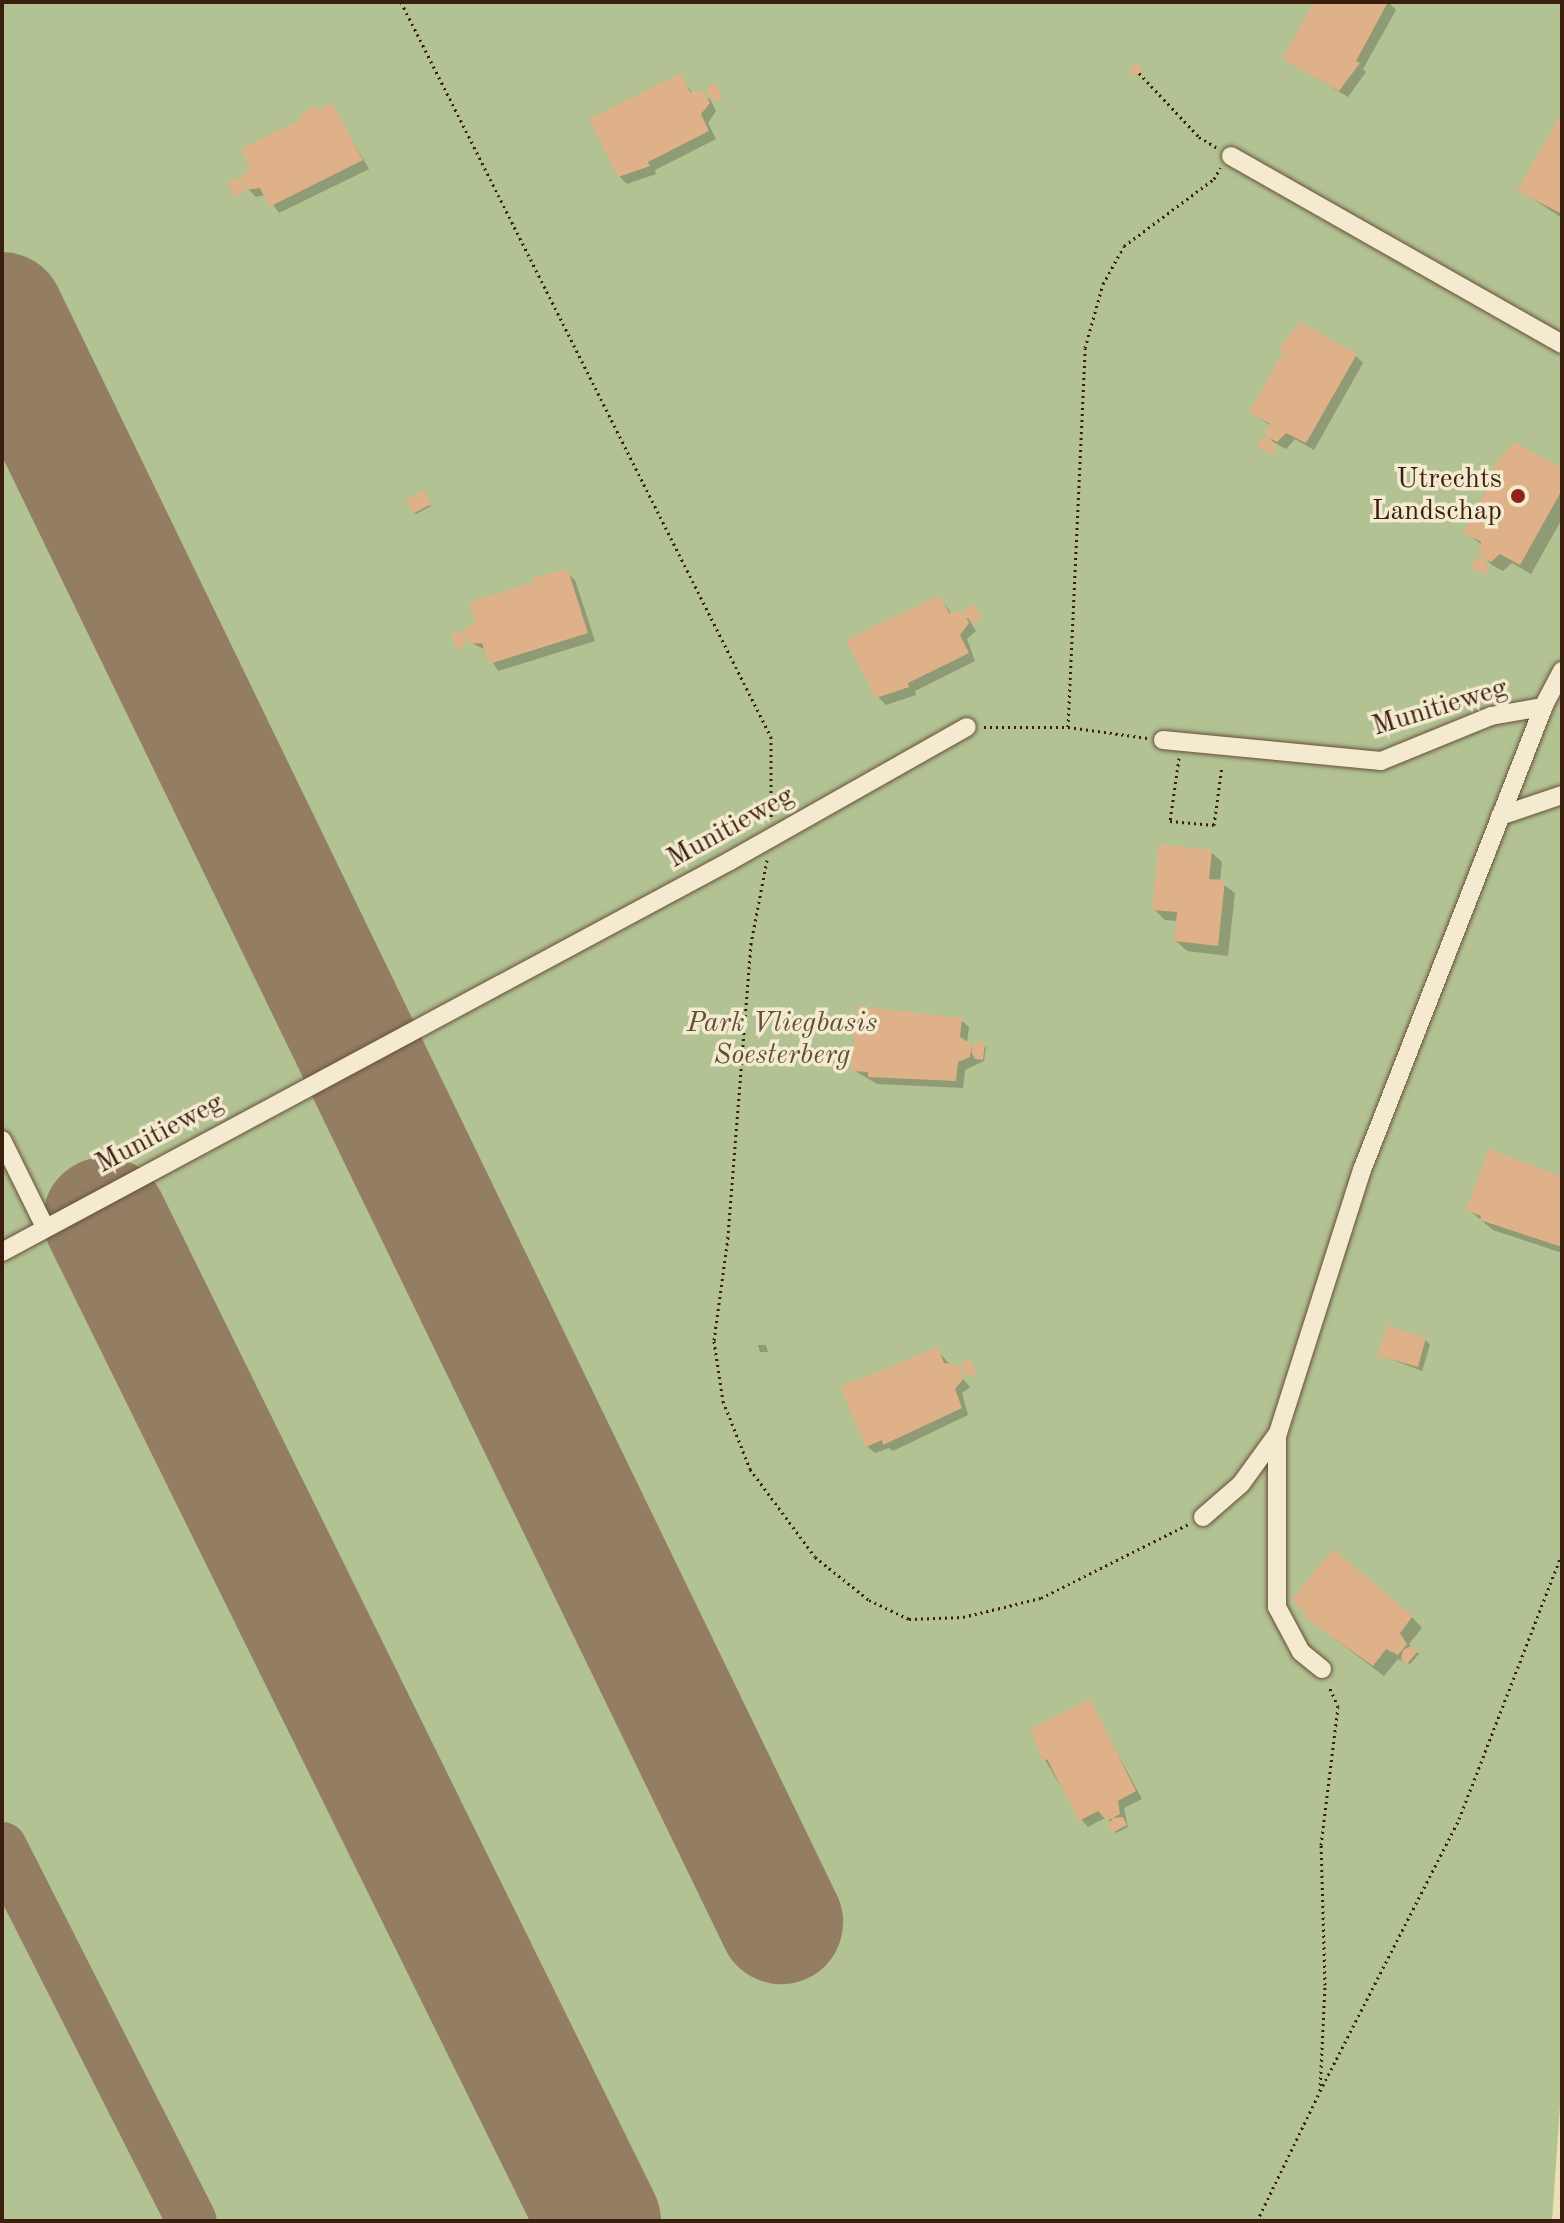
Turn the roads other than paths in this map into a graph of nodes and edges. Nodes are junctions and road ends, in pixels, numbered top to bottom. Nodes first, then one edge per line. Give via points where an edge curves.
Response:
1 (1229, 155) road end
2 (1562, 344) edge
3 (1562, 671) edge
4 (1543, 707) junction
5 (967, 727) road end
6 (1172, 741) road end
7 (1562, 795) edge
8 (1500, 816) junction
9 (2, 1140) edge
10 (45, 1227) junction
11 (2, 1252) edge
12 (1278, 1433) junction
13 (1203, 1517) road end
14 (1322, 1669) road end

1 - 2 lane
3 - 4 lane
4 - 6 lane, Munitieweg via 1491,716 1381,761
4 - 8 lane
5 - 10 lane, Munitieweg via 771,838
7 - 8 lane
8 - 12 lane via 1362,1170
9 - 10 lane
10 - 11 lane, Munitieweg
12 - 13 lane via 1241,1484
12 - 14 lane via 1277,1607 1301,1652

